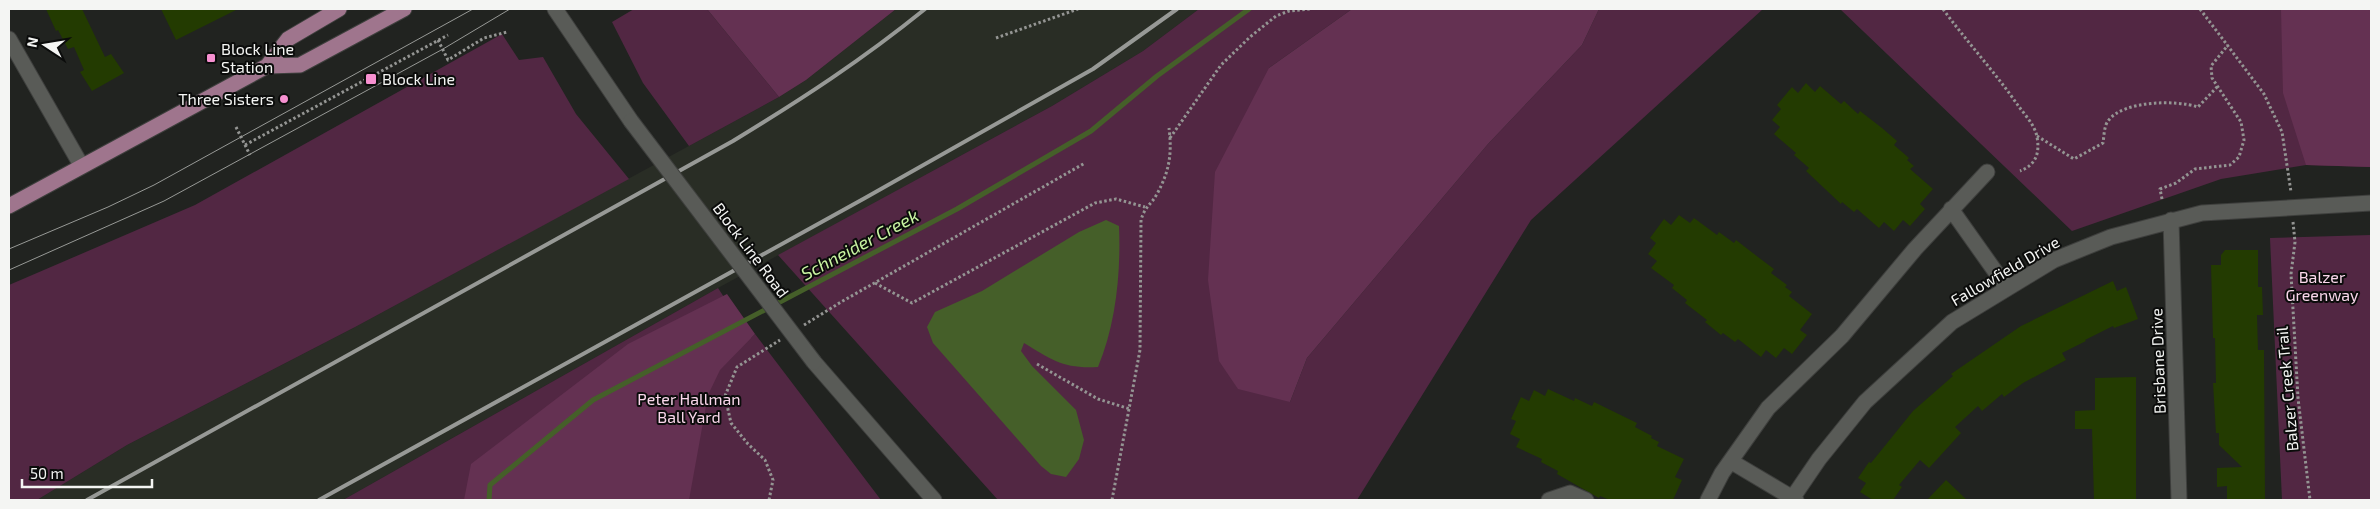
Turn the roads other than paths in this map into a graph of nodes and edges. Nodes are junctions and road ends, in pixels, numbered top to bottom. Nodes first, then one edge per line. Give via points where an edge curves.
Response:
1 (340, 9) edge
2 (404, 9) edge
3 (555, 9) edge
4 (9, 39) edge
5 (267, 66) junction
6 (81, 165) junction
7 (1987, 172) dead end
8 (2371, 203) edge
9 (9, 206) edge
10 (1951, 209) junction
11 (2171, 220) junction
12 (2007, 288) junction
13 (1732, 462) junction
14 (927, 498) edge
15 (1549, 500) edge
16 (1586, 500) edge
17 (1708, 500) edge
18 (1793, 500) edge
19 (2179, 500) edge

1 - 5 main road via 288,39
2 - 5 main road via 300,64
3 - 14 street, Block Line Road, bridge via 631,121 814,362
4 - 6 street
5 - 6 main road
6 - 9 main road
7 - 10 street
8 - 11 street, Fallowfield Drive via 2202,213
10 - 12 street
10 - 13 street via 1842,336 1768,408
11 - 12 street, Fallowfield Drive via 2112,237 2054,260
11 - 19 street, Brisbane Drive
12 - 18 street, Fallowfield Drive via 1952,322 1865,402 1819,459
13 - 17 street via 1722,473
13 - 18 street
15 - 16 street via 1570,493

